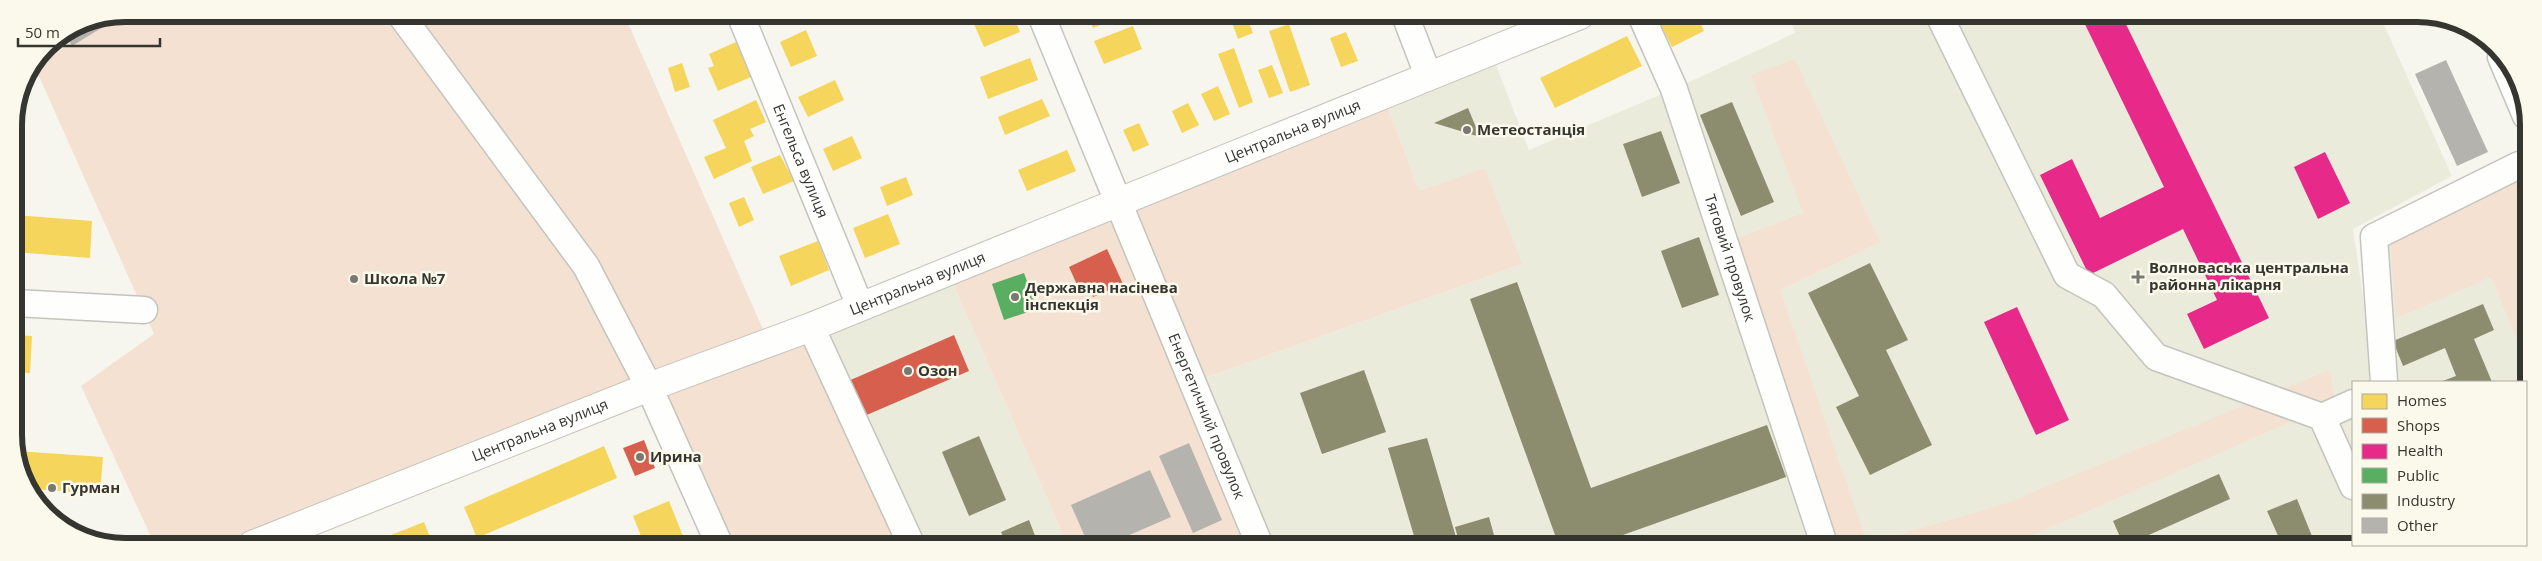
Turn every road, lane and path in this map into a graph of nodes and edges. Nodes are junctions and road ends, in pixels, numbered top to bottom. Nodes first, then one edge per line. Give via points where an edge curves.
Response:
1 (1408, 22) edge
2 (1561, 22) edge
3 (1645, 22) edge
4 (1943, 22) edge
5 (407, 23) edge
6 (744, 23) edge
7 (1043, 23) edge
8 (1428, 75) junction
9 (2520, 165) edge
10 (1118, 204) junction
11 (22, 303) edge
12 (860, 306) junction
13 (144, 310) dead end
14 (811, 327) junction
15 (2384, 381) edge
16 (649, 388) junction
17 (2352, 403) edge
18 (2322, 417) junction
19 (2352, 484) edge
20 (270, 538) edge
21 (716, 538) edge
22 (908, 538) edge
23 (1257, 538) edge
24 (1822, 538) edge

1 - 8 street
2 - 8 main road, Центральна вулиця
3 - 24 street, Тяговий провулок via 1674,89
4 - 18 street via 2067,275 2104,295 2156,356
5 - 16 street via 586,266
6 - 12 street, Енгельса вулиця
7 - 10 street, Енергетичний провулок
8 - 10 main road, Центральна вулиця
9 - 15 street via 2374,237
10 - 12 main road, Центральна вулиця
10 - 23 street, Енергетичний провулок
11 - 13 street
12 - 14 main road, Центральна вулиця
14 - 16 main road, Центральна вулиця
14 - 22 street
16 - 20 main road, Центральна вулиця
16 - 21 street
17 - 18 street
18 - 19 street

